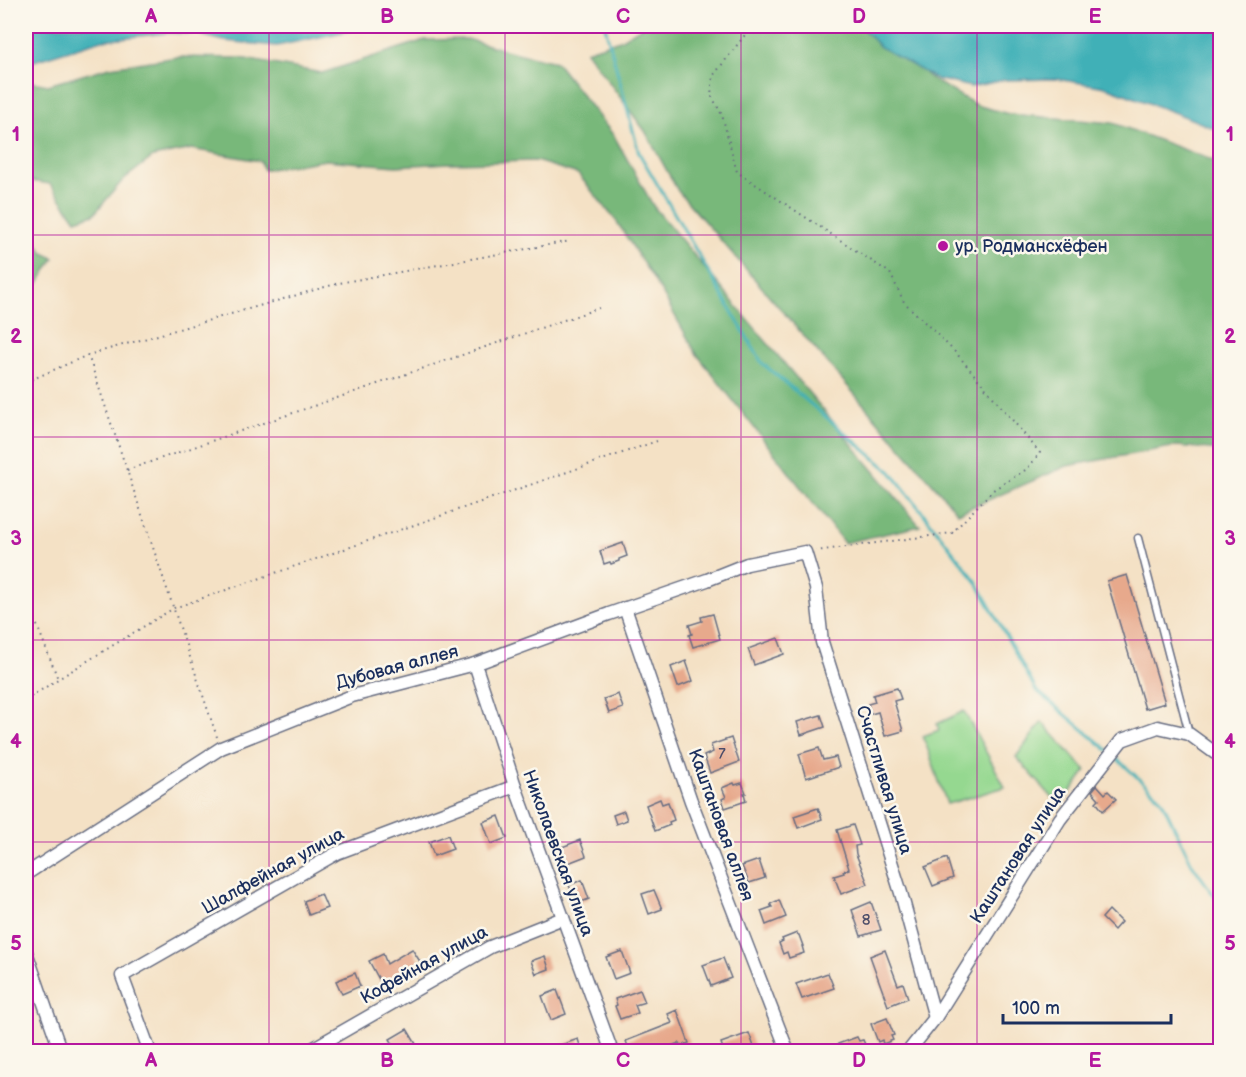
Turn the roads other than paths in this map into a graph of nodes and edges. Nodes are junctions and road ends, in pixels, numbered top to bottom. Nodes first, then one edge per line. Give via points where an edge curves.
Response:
1 (1138, 538) dead end
2 (805, 552) joint
3 (625, 608) junction
4 (475, 664) junction
5 (1189, 734) junction
6 (1221, 754) edge
7 (514, 786) junction
8 (26, 874) edge
9 (563, 918) junction
10 (26, 952) edge
11 (935, 1018) junction
12 (61, 1052) edge
13 (150, 1052) edge
14 (307, 1052) edge
15 (612, 1052) edge
16 (788, 1052) edge
17 (908, 1052) edge

1 - 5 lane
2 - 3 street, Дубовая аллея via 747,564
2 - 11 street, Счастливая улица via 816,588 822,642 901,893
3 - 4 street, Дубовая аллея
3 - 16 street, Каштановая аллея via 691,801
4 - 7 street, Николаевская улица
4 - 8 street, Дубовая аллея via 352,696 221,748
5 - 6 street, Каштановая улица
5 - 11 street, Каштановая улица via 1158,727 1122,740 1060,819
7 - 9 street, Николаевская улица
7 - 13 street, Шалфейная улица via 337,853 122,976
9 - 14 street, Кофейная улица via 490,947
9 - 15 street, Николаевская улица
10 - 12 street
11 - 17 street, Каштановая улица

